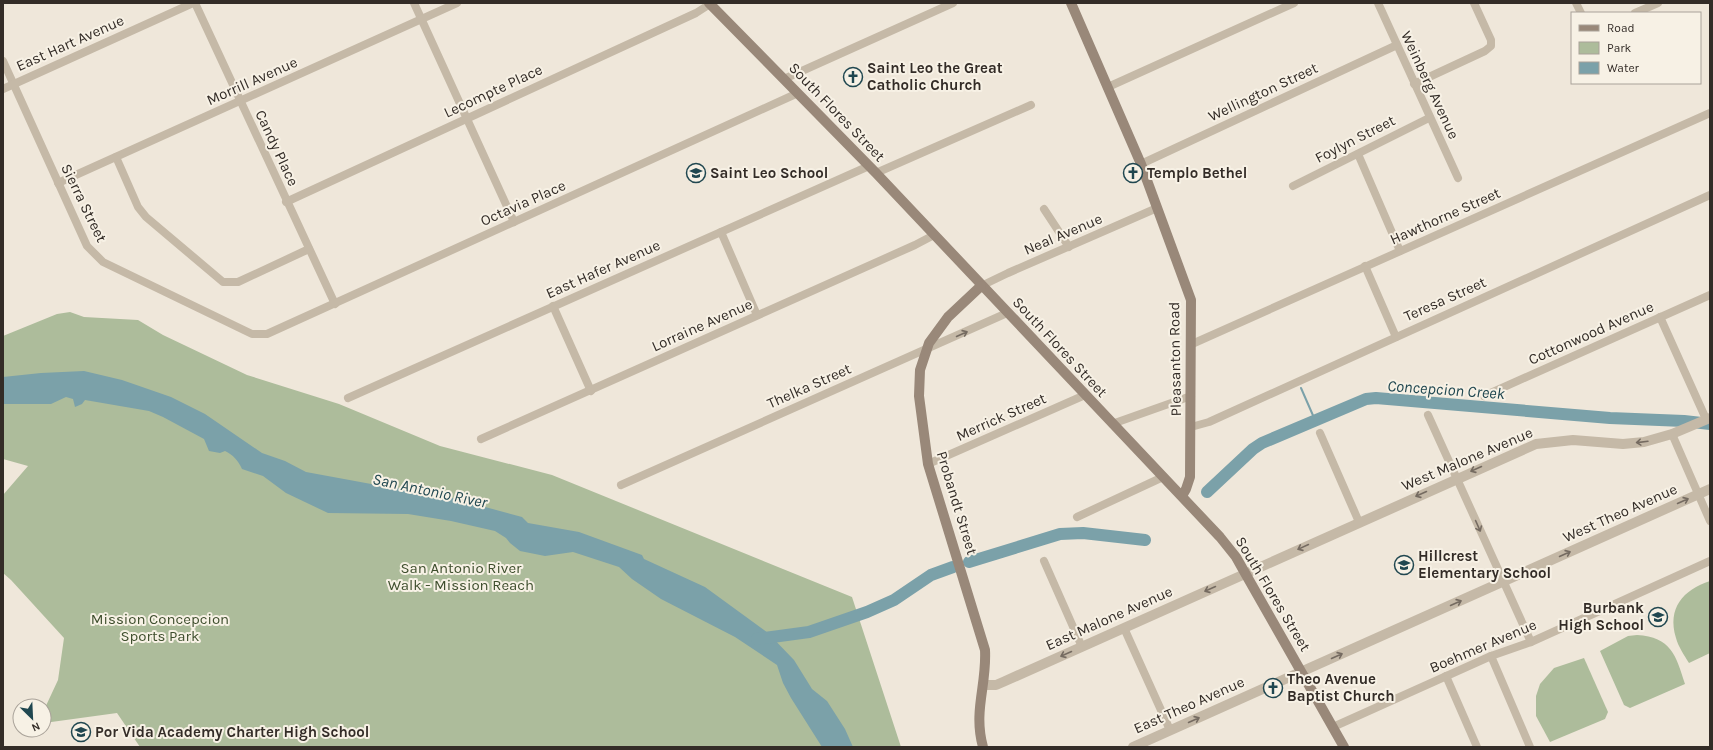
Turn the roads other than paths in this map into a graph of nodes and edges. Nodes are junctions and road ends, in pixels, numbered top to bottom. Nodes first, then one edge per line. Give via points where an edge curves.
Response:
1 (194, 3) edge
2 (414, 3) edge
3 (457, 3) edge
4 (953, 3) edge
5 (1294, 3) edge
6 (1378, 3) edge
7 (1474, 3) edge
8 (1576, 3) edge
9 (1658, 3) edge
10 (709, 4) edge
11 (1075, 4) edge
12 (1580, 12) edge
13 (1637, 12) edge
14 (421, 19) junction
15 (1396, 44) junction
16 (3, 61) edge
17 (784, 79) junction
18 (14, 84) junction
19 (1414, 84) junction
20 (1108, 87) junction
21 (3, 89) edge
22 (798, 93) junction
23 (240, 102) junction
24 (1031, 105) dead end
25 (1710, 113) edge
26 (1429, 118) junction
27 (467, 119) junction
28 (1358, 154) junction
29 (116, 157) junction
30 (1141, 164) junction
31 (872, 170) junction
32 (1458, 178) dead end
33 (58, 182) junction
34 (1293, 186) dead end
35 (1710, 195) edge
36 (286, 202) junction
37 (1157, 208) junction
38 (1044, 209) dead end
39 (514, 222) junction
40 (721, 232) junction
41 (934, 234) junction
42 (1069, 247) junction
43 (309, 248) junction
44 (1400, 251) junction
45 (1365, 266) junction
46 (981, 286) junction
47 (1710, 295) edge
48 (335, 304) junction
49 (554, 306) junction
50 (1007, 313) junction
51 (758, 315) junction
52 (1660, 317) junction
53 (258, 335) joint
54 (1396, 337) junction
55 (1192, 344) junction
56 (926, 350) junction
57 (591, 391) junction
58 (1085, 395) junction
59 (1191, 396) junction
60 (1484, 396) dead end
61 (348, 398) dead end
62 (1428, 415) dead end
63 (1708, 418) edge
64 (1112, 424) junction
65 (1191, 427) junction
66 (1320, 433) dead end
67 (1675, 433) junction
68 (481, 439) dead end
69 (928, 464) junction
70 (1163, 478) junction
71 (1457, 478) junction
72 (621, 485) dead end
73 (1710, 489) edge
74 (1698, 494) junction
75 (1182, 496) junction
76 (1077, 517) dead end
77 (1710, 521) edge
78 (1359, 522) junction
79 (1044, 561) dead end
80 (1710, 561) edge
81 (1245, 573) junction
82 (1504, 582) junction
83 (1124, 628) junction
84 (1531, 642) junction
85 (1082, 647) junction
86 (1491, 656) junction
87 (1302, 672) junction
88 (1446, 676) junction
89 (983, 685) junction
90 (1333, 727) junction
91 (1170, 730) junction
92 (983, 747) edge
93 (1133, 747) edge
94 (1344, 747) edge
95 (1477, 747) edge
96 (1530, 747) edge

1 - 18 street, East Hart Avenue
1 - 23 street, Candy Place
2 - 14 street
3 - 14 street, Morrill Avenue
4 - 17 street
5 - 20 street
6 - 15 street, Weinberg Avenue
7 - 19 street via 1491,46 1486,51
8 - 12 street
9 - 13 street
10 - 17 main road, South Flores Street
10 - 27 street, Lecompte Place via 696,13
11 - 20 main road, Pleasanton Road
14 - 23 street, Morrill Avenue
14 - 27 street
15 - 19 street, Weinberg Avenue
15 - 30 street, Wellington Street
16 - 18 street, Sierra Street
17 - 22 main road, South Flores Street
18 - 21 street, East Hart Avenue
18 - 33 street, Sierra Street
19 - 26 street, Weinberg Avenue
20 - 30 main road, Pleasanton Road
22 - 31 main road, South Flores Street
22 - 39 street, Octavia Place
23 - 29 street, Morrill Avenue
23 - 36 street, Candy Place
24 - 31 street, East Hafer Avenue
25 - 44 street, Hawthorne Street
26 - 28 street, Foylyn Street
26 - 32 street, Weinberg Avenue
27 - 36 street, Lecompte Place
27 - 39 street
28 - 34 street, Foylyn Street
28 - 44 street
29 - 33 street, Morrill Avenue
29 - 43 street via 138,207 146,217 223,282 238,282
30 - 37 main road, Pleasanton Road
31 - 40 street, East Hafer Avenue
31 - 41 main road, South Flores Street
33 - 53 street, Sierra Street via 87,246 103,262
35 - 54 street, Teresa Street
36 - 43 street, Candy Place
37 - 42 street, Neal Avenue
37 - 55 main road, Pleasanton Road via 1191,300
38 - 42 street
39 - 48 street, Octavia Place
40 - 49 street, East Hafer Avenue
40 - 51 street
41 - 46 main road, South Flores Street
41 - 51 street, Lorraine Avenue via 915,245
42 - 46 street, Neal Avenue
43 - 48 street, Candy Place
44 - 45 street, Hawthorne Street
45 - 54 street
45 - 55 street, Hawthorne Street
46 - 50 main road, South Flores Street
46 - 56 main road, Probandt Street via 948,317
47 - 52 street, Cottonwood Avenue
48 - 53 street, Octavia Place via 267,334
49 - 57 street
49 - 61 street, East Hafer Avenue
56 -> 50 street, Thelka Street
50 - 58 main road, South Flores Street
51 - 57 street, Lorraine Avenue
52 - 60 street, Cottonwood Avenue
52 - 63 street
54 - 65 street, Teresa Street via 1209,422
55 - 59 main road, Pleasanton Road
56 - 69 main road, Probandt Street via 920,370 919,396
56 - 72 street, Thelka Street
57 - 68 street, Lorraine Avenue
58 - 64 main road, South Flores Street
58 - 69 street, Merrick Street
59 - 64 street
59 - 65 main road, Pleasanton Road
62 - 71 street
63 - 67 street, West Malone Avenue
64 - 70 main road, South Flores Street
65 - 75 main road, Pleasanton Road via 1190,477
66 - 78 street
67 -> 71 street, West Malone Avenue via 1644,442 1623,444 1573,440 1546,441 1523,448
67 - 74 street
69 - 89 main road, Probandt Street via 982,636 986,660
70 - 75 main road, South Flores Street
70 - 76 street
71 -> 78 street, West Malone Avenue
71 -> 82 street
73 - 74 street, West Theo Avenue
74 - 77 street
82 -> 74 street, West Theo Avenue
75 - 81 main road, South Flores Street via 1220,537
78 -> 81 street, West Malone Avenue
79 - 85 street
80 - 84 street, Boehmer Avenue
81 -> 83 street, East Malone Avenue
81 - 87 main road, South Flores Street
82 - 84 street
87 -> 82 street, West Theo Avenue
83 - 85 street, East Malone Avenue
83 - 91 street
84 - 86 street, Boehmer Avenue
85 -> 89 street, East Malone Avenue via 1003,682
86 - 88 street, Boehmer Avenue
86 - 96 street
87 - 90 main road, South Flores Street
91 -> 87 street, East Theo Avenue
88 - 90 street, Boehmer Avenue
88 - 95 street
89 - 92 main road, Probandt Street via 978,727
90 - 94 main road, South Flores Street
91 - 93 street, East Theo Avenue

